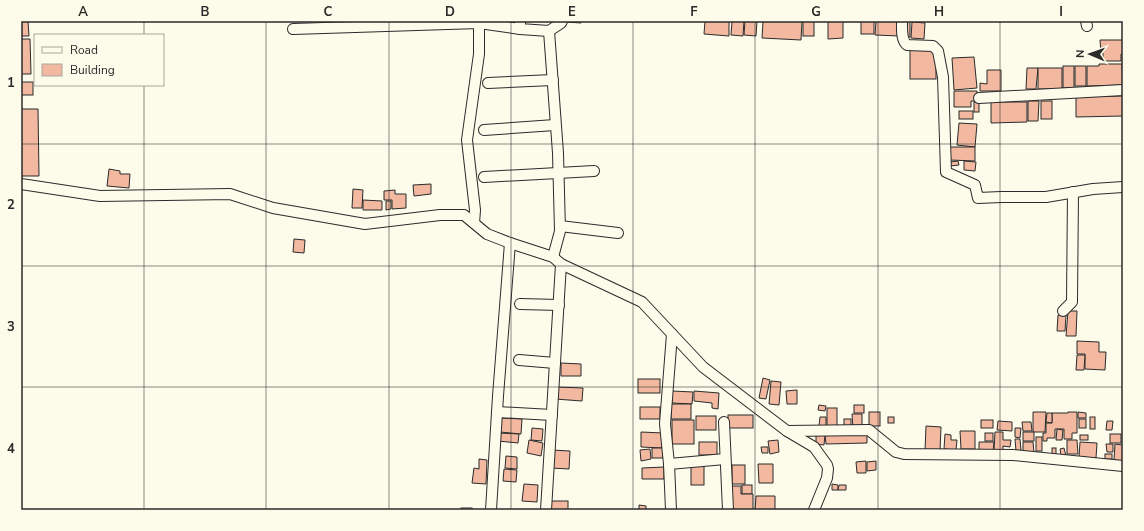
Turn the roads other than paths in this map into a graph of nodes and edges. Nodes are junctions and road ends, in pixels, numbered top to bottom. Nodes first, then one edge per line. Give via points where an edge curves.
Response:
1 (562, 21) edge
2 (902, 21) edge
3 (479, 22) edge
4 (520, 25) edge
5 (293, 29) dead end
6 (549, 31) junction
7 (553, 80) junction
8 (488, 83) dead end
9 (1123, 90) edge
10 (979, 98) dead end
11 (555, 125) junction
12 (484, 130) dead end
13 (594, 171) dead end
14 (559, 173) junction
15 (484, 177) dead end
16 (21, 184) edge
17 (1123, 186) edge
18 (1074, 192) junction
19 (474, 223) junction
20 (560, 226) junction
21 (618, 233) dead end
22 (510, 243) junction
23 (553, 257) junction
24 (561, 264) junction
25 (520, 304) dead end
26 (558, 305) junction
27 (1063, 311) dead end
28 (672, 334) junction
29 (519, 360) dead end
30 (555, 363) junction
31 (497, 412) junction
32 (552, 415) junction
33 (724, 422) dead end
34 (787, 430) junction
35 (725, 459) junction
36 (669, 464) junction
37 (1123, 466) edge
38 (491, 510) edge
39 (546, 510) edge
40 (671, 510) edge
41 (728, 510) edge
42 (814, 510) edge

1 - 6 street
2 - 18 street via 904,43 933,46 938,51 943,77 946,172 975,185 978,198 1046,197
3 - 4 street
3 - 5 street
3 - 19 street via 479,54 467,140
4 - 6 street
6 - 7 street
7 - 8 street
7 - 11 street
9 - 10 street
11 - 12 street
11 - 14 street
13 - 14 street
14 - 15 street
14 - 20 street
16 - 19 street via 100,196 230,194 273,208 365,224 440,215 464,215
17 - 18 street
18 - 27 street via 1072,302
19 - 22 street via 487,234
20 - 21 street
20 - 23 street
22 - 23 street
22 - 31 street
23 - 24 street
24 - 26 street
24 - 28 street via 642,302
25 - 26 street
26 - 30 street
28 - 34 street via 703,367
28 - 36 street via 665,424
29 - 30 street
30 - 32 street
31 - 32 street
31 - 38 street
32 - 39 street
33 - 35 street
34 - 37 street via 869,430 896,452 904,454 1013,454
34 - 42 street via 814,447 827,465 827,478
35 - 36 street
35 - 41 street
36 - 40 street

